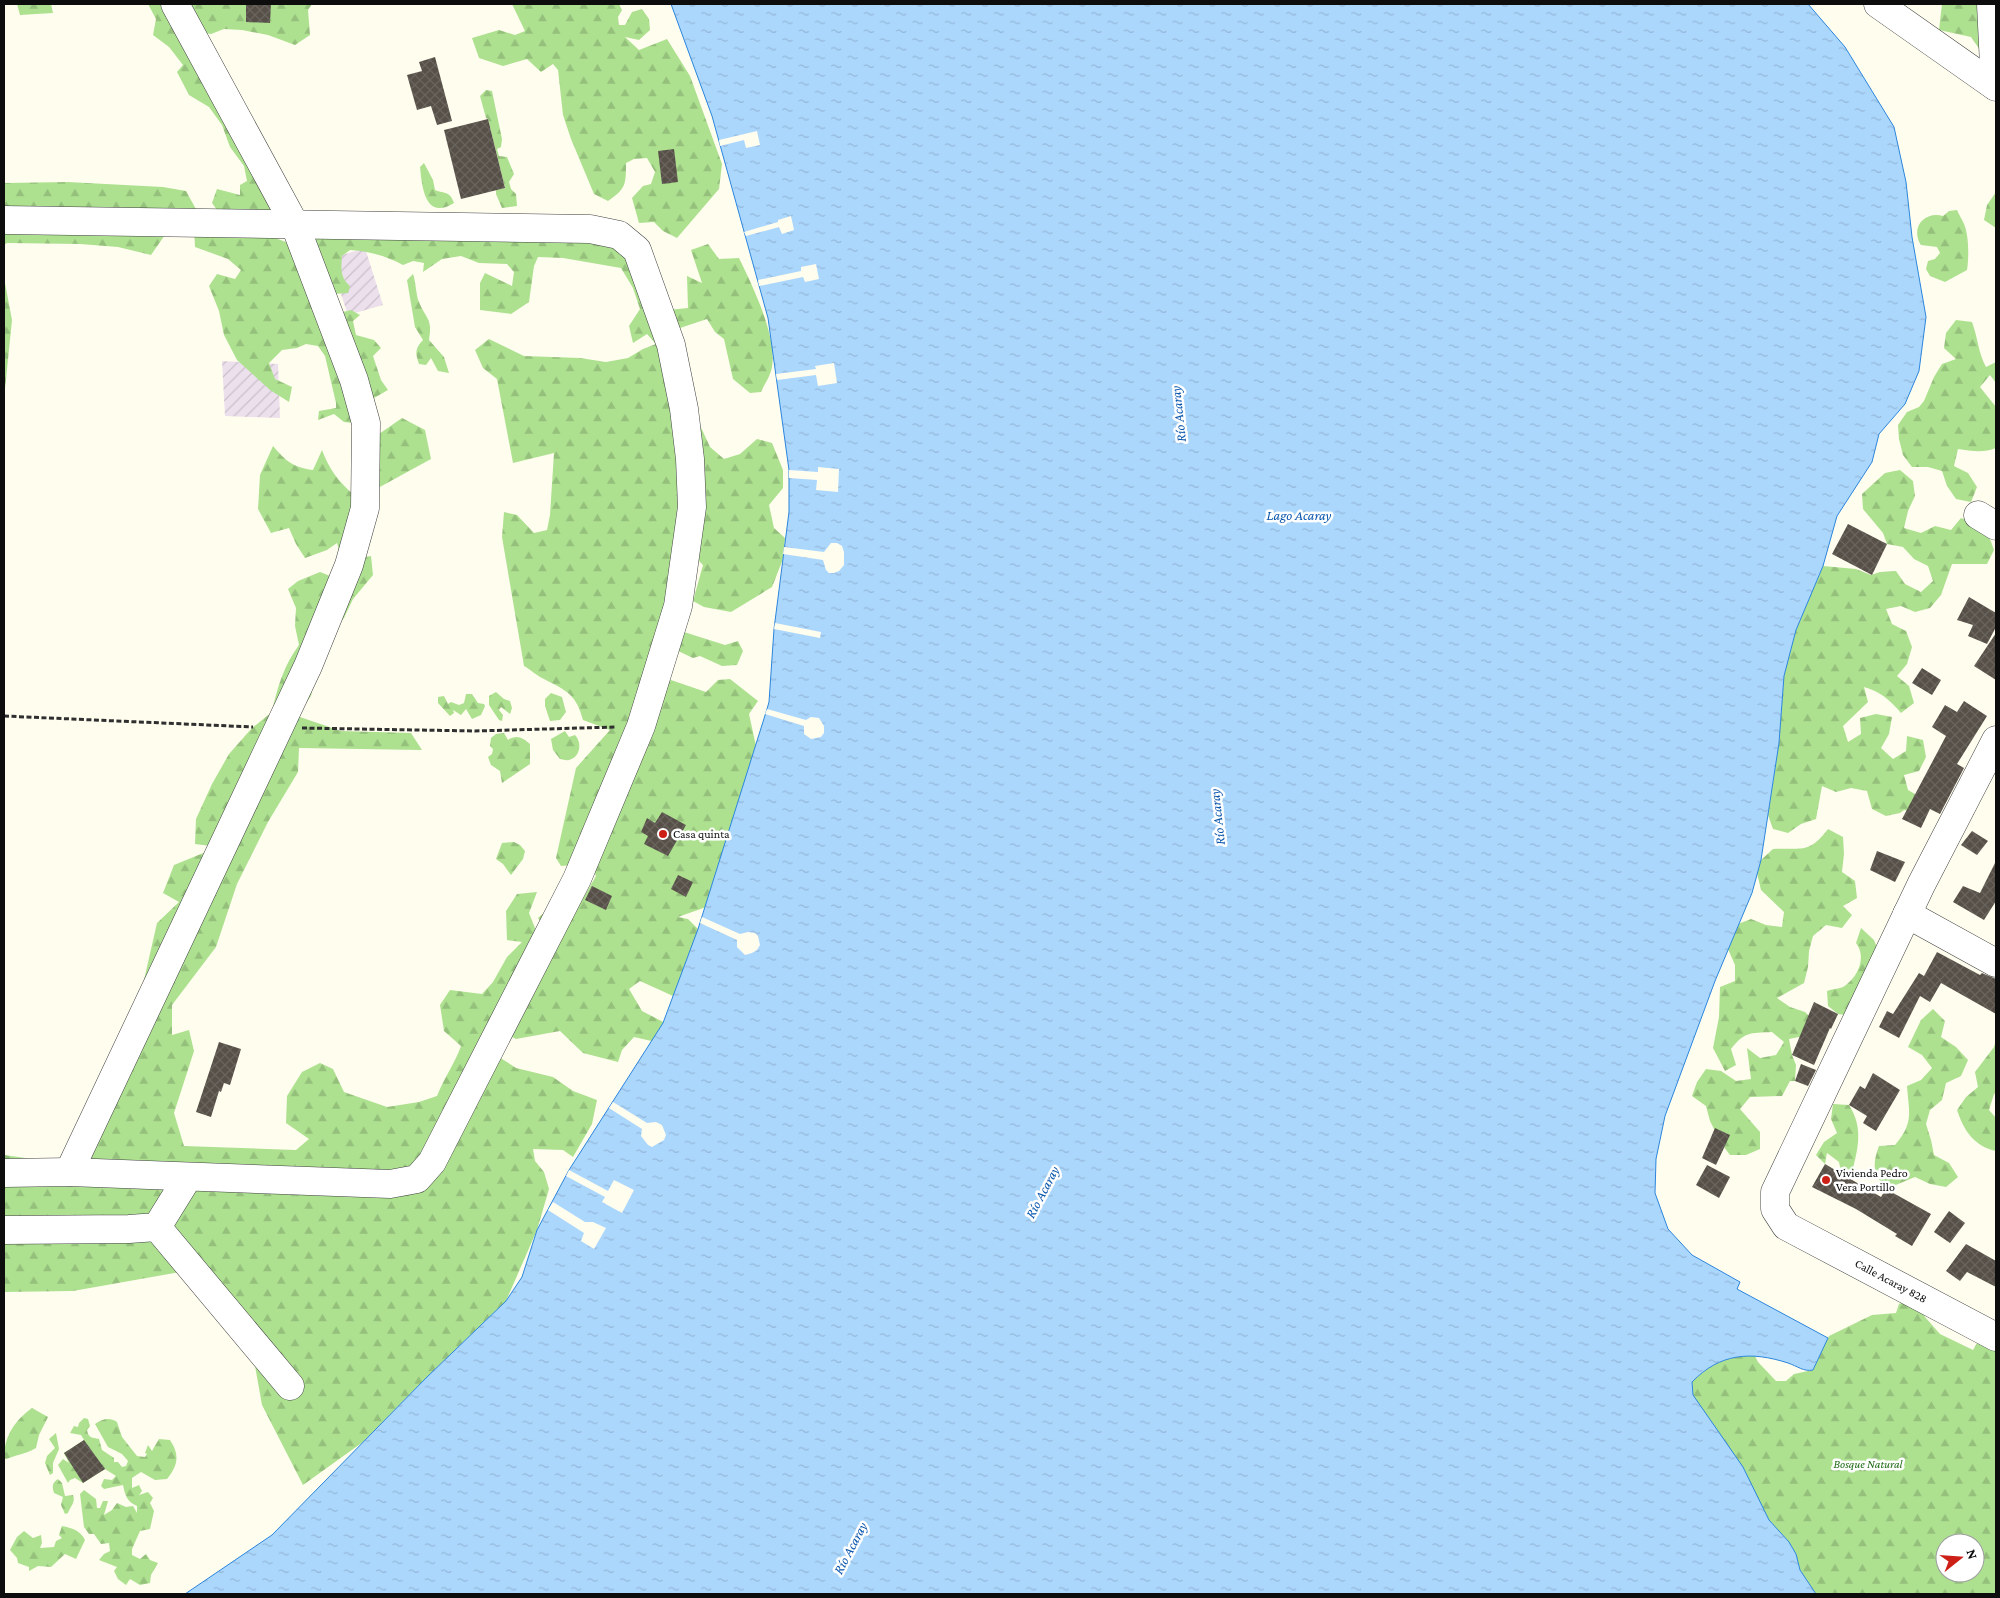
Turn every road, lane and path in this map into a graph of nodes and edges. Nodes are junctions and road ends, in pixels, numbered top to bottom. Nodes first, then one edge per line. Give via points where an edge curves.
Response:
1 (175, 4) edge
2 (1878, 4) edge
3 (1991, 4) edge
4 (1996, 86) edge
5 (4, 220) edge
6 (295, 225) junction
7 (4, 716) edge
8 (641, 726) junction
9 (279, 728) junction
10 (1996, 740) edge
11 (1907, 914) junction
12 (1996, 963) edge
13 (69, 1172) junction
14 (4, 1173) edge
15 (188, 1177) junction
16 (157, 1226) junction
17 (4, 1230) edge
18 (1994, 1331) edge
19 (290, 1386) dead end

1 - 6 street
2 - 4 street
3 - 4 street
5 - 6 street
6 - 8 street via 590,228 619,235 637,250 671,345 684,409 692,507 678,606
6 - 9 street via 354,380 366,423 365,508 349,565
7 - 9 path
8 - 9 path via 475,731
8 - 15 street via 577,879 432,1162 417,1179 390,1184
9 - 13 street
10 - 11 street
11 - 12 street
11 - 18 street, Calle Acaray 828 via 1775,1192 1775,1209 1786,1226
13 - 14 street
13 - 15 street
15 - 16 street
16 - 17 street
16 - 19 street

